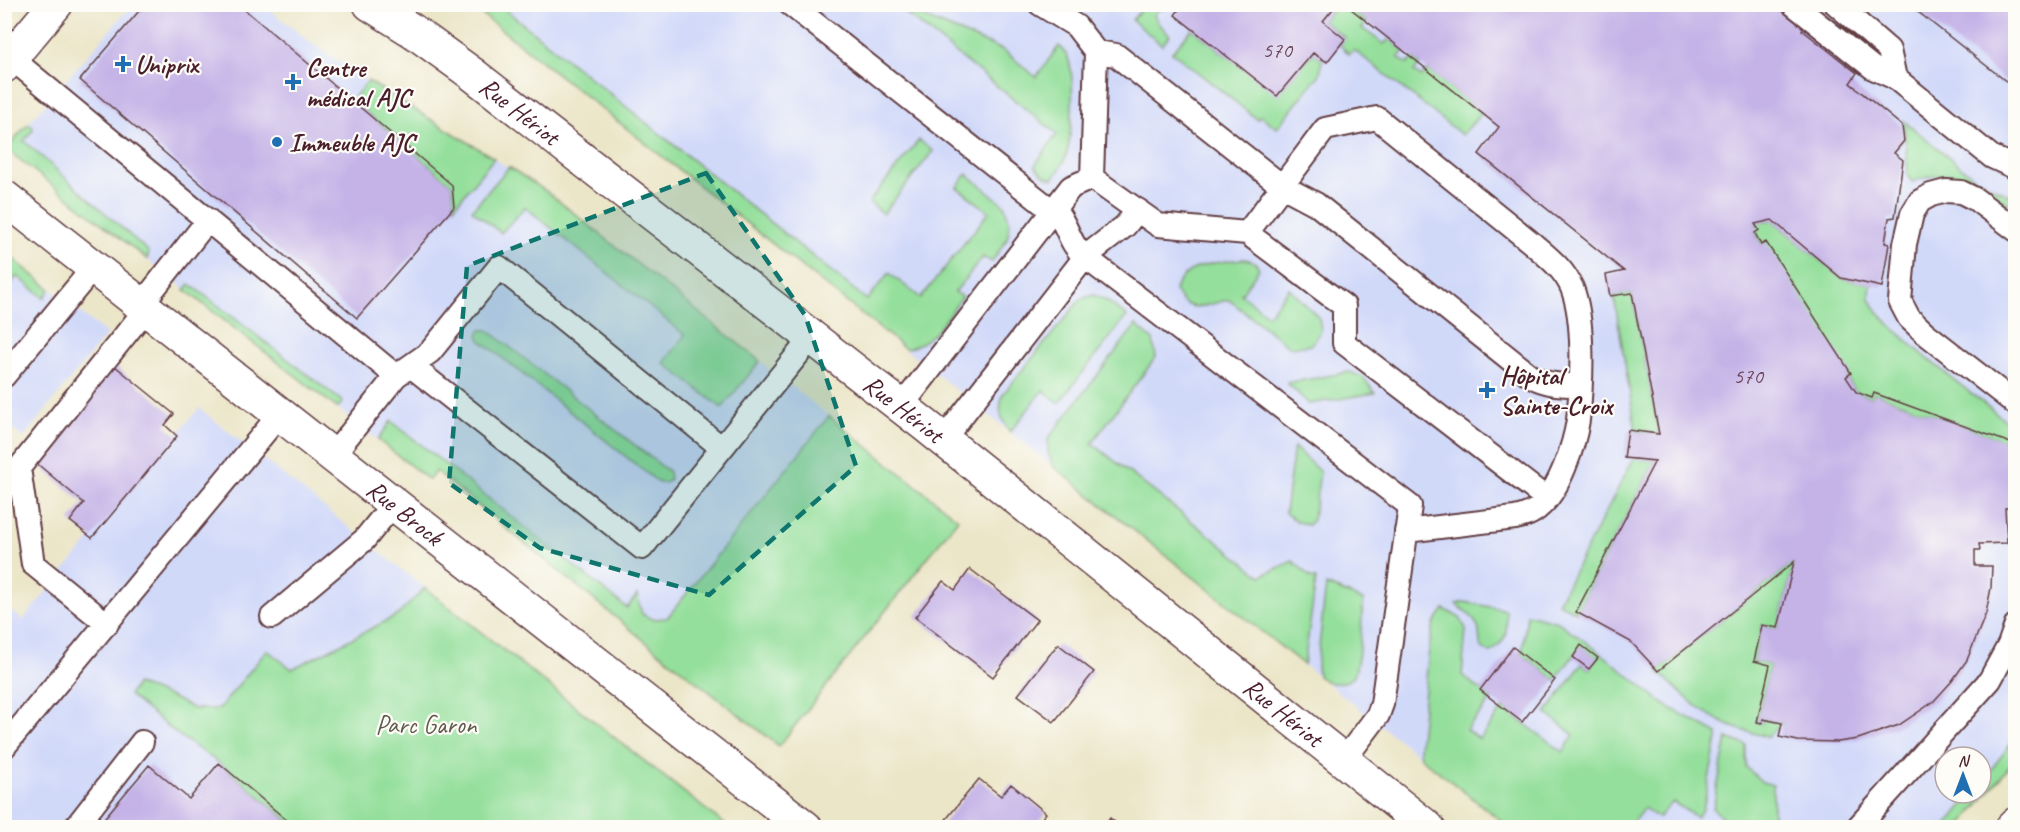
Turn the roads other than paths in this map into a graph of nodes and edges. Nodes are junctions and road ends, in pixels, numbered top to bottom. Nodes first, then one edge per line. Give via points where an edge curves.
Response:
1 (790, 4) edge
2 (1040, 4) edge
3 (1793, 4) edge
4 (1836, 4) edge
5 (371, 5) edge
6 (48, 7) edge
7 (1096, 52) junction
8 (8, 62) edge
9 (1895, 78) junction
10 (2016, 168) edge
11 (1092, 178) junction
12 (1282, 186) junction
13 (4, 197) edge
14 (1138, 210) junction
15 (1053, 211) junction
16 (208, 220) junction
17 (2016, 230) edge
18 (1247, 233) junction
19 (1085, 257) junction
20 (93, 268) junction
21 (144, 307) junction
22 (812, 338) junction
23 (403, 371) junction
24 (4, 376) edge
25 (1580, 385) junction
26 (2016, 404) edge
27 (901, 407) junction
28 (280, 414) junction
29 (943, 440) junction
30 (722, 448) junction
31 (333, 455) junction
32 (1547, 499) junction
33 (394, 503) junction
34 (1406, 531) junction
35 (273, 617) dead end
36 (107, 624) junction
37 (2016, 625) edge
38 (142, 742) dead end
39 (4, 747) edge
40 (1344, 760) junction
41 (2016, 824) edge
42 (75, 828) edge
43 (806, 828) edge
44 (1428, 828) edge
45 (1857, 828) edge
46 (2012, 828) edge

1 - 15 lane
2 - 7 lane via 1076,26
3 - 9 lane via 1873,68
4 - 9 lane via 1889,50
5 - 22 street, Rue Hériot via 471,73
6 - 8 street
7 - 11 lane
7 - 12 lane via 1116,55
8 - 16 lane
9 - 10 lane via 1992,156
11 - 14 lane
11 - 15 lane via 1071,187
12 - 18 lane
12 - 25 lane via 1316,204 1541,382
12 - 25 lane via 1325,129 1377,118 1557,264 1573,290 1580,331
13 - 20 street, Rue Brock
14 - 18 lane via 1158,225
14 - 19 lane via 1125,226
15 - 19 lane
15 - 27 lane
16 - 21 lane
16 - 23 lane
17 - 26 lane via 1961,192 1946,191 1920,201 1912,214 1905,244 1900,301 1909,318 1925,333
18 - 32 lane via 1344,306 1344,343
19 - 29 lane
19 - 34 lane via 1410,506
20 - 21 street, Rue Brock
20 - 24 lane
21 - 28 street, Rue Brock
21 - 36 lane via 19,468 33,564
22 - 27 street, Rue Hériot
22 - 30 lane
23 - 30 lane via 642,548
23 - 30 lane via 430,352 499,267
23 - 31 lane
25 - 32 lane via 1578,421 1571,446
27 - 29 street, Rue Hériot
28 - 31 street, Rue Brock
28 - 36 lane
29 - 40 street, Rue Hériot
31 - 33 street, Rue Brock
32 - 34 lane via 1529,515 1515,519
33 - 35 lane via 364,540
33 - 43 street, Rue Brock
34 - 40 lane via 1382,704
36 - 39 lane
37 - 45 lane via 1990,680
38 - 42 lane
40 - 44 street, Rue Hériot
41 - 46 street

